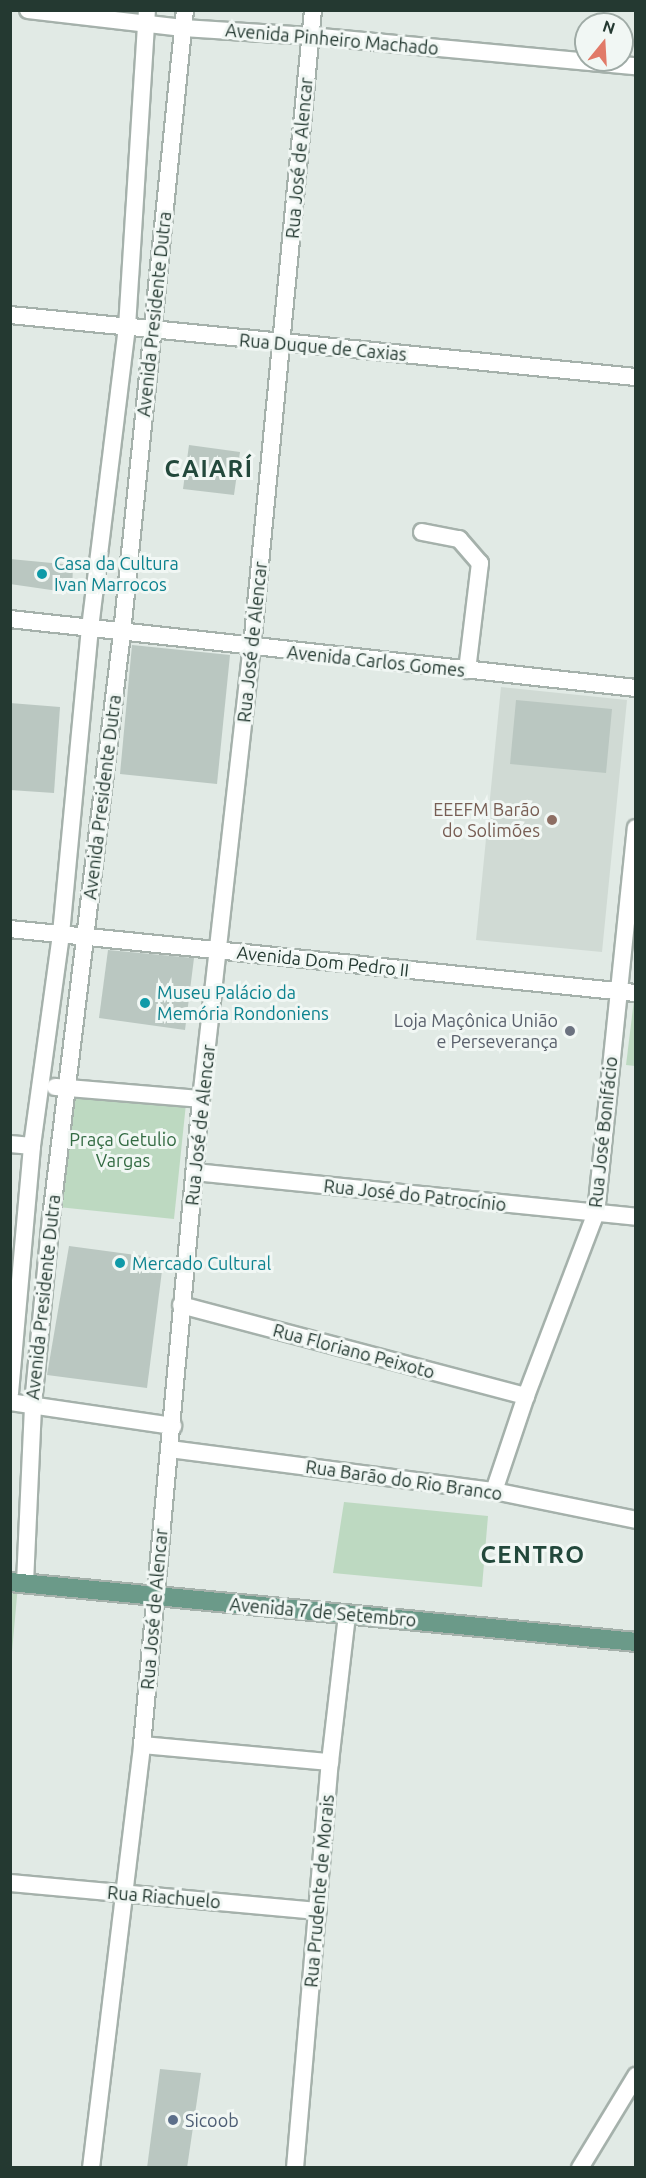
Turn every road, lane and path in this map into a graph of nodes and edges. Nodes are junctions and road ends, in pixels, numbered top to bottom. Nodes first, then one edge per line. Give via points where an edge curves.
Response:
1 (28, 10) edge
2 (184, 10) edge
3 (313, 10) edge
4 (146, 17) edge
5 (183, 28) junction
6 (310, 36) junction
7 (636, 66) edge
8 (10, 315) edge
9 (127, 327) junction
10 (153, 330) junction
11 (282, 343) junction
12 (636, 377) edge
13 (422, 532) dead end
14 (10, 619) edge
15 (90, 628) junction
16 (122, 633) junction
17 (252, 647) junction
18 (467, 670) junction
19 (636, 688) edge
20 (636, 828) edge
21 (10, 929) edge
22 (60, 934) junction
23 (85, 938) junction
24 (219, 951) junction
25 (618, 992) junction
26 (636, 993) edge
27 (41, 1086) junction
28 (65, 1087) junction
29 (201, 1099) junction
30 (10, 1144) edge
31 (32, 1146) junction
32 (195, 1172) junction
33 (596, 1213) junction
34 (636, 1217) edge
35 (181, 1305) junction
36 (10, 1393) edge
37 (526, 1396) junction
38 (10, 1402) edge
39 (33, 1404) junction
40 (172, 1426) junction
41 (170, 1449) junction
42 (495, 1491) junction
43 (636, 1520) edge
44 (18, 1583) edge
45 (153, 1597) junction
46 (347, 1614) junction
47 (636, 1641) edge
48 (142, 1745) junction
49 (330, 1762) junction
50 (10, 1883) edge
51 (127, 1893) junction
52 (318, 1911) junction
53 (636, 2076) edge
54 (91, 2168) edge
55 (295, 2168) edge
56 (580, 2168) edge

1 - 4 street, Avenida Pinheiro Machado
2 - 5 street, Avenida Presidente Dutra
3 - 6 street, Rua José de Alencar
4 - 5 street, Avenida Pinheiro Machado
4 - 9 street, Avenida Presidente Dutra
5 - 6 street, Avenida Pinheiro Machado
5 - 10 street, Avenida Presidente Dutra
6 - 7 street, Avenida Pinheiro Machado
6 - 11 street, Rua José de Alencar
8 - 9 street, Rua Duque de Caxias
9 - 10 street, Rua Duque de Caxias
9 - 15 street, Avenida Presidente Dutra
10 - 11 street, Rua Duque de Caxias
10 - 16 street, Avenida Presidente Dutra
11 - 12 street, Rua Duque de Caxias
11 - 17 street, Rua José de Alencar
13 - 18 street via 459,539 480,563
14 - 15 street, Avenida Carlos Gomes
15 - 16 street, Avenida Carlos Gomes
15 - 22 street, Avenida Presidente Dutra
16 - 17 street, Avenida Carlos Gomes
16 - 23 street, Avenida Presidente Dutra
17 - 18 street, Avenida Carlos Gomes
17 - 24 street, Rua José de Alencar
18 - 19 street, Avenida Carlos Gomes
20 - 25 street, Rua José Bonifácio
21 - 22 street, Avenida Dom Pedro II
22 - 23 street, Avenida Dom Pedro II
22 - 27 street, Avenida Presidente Dutra
23 - 24 street, Avenida Dom Pedro II
23 - 28 street, Avenida Presidente Dutra
24 - 25 street, Avenida Dom Pedro II
24 - 29 street, Rua José de Alencar
25 - 26 street, Avenida Dom Pedro II
25 - 33 street, Rua José Bonifácio
27 - 28 street
27 - 31 street, Avenida Presidente Dutra
28 - 29 street
28 - 39 street, Avenida Presidente Dutra
29 - 32 street, Rua José de Alencar
30 - 31 street
31 - 36 street, Avenida Presidente Dutra
32 - 33 street, Rua José do Patrocínio
32 - 35 street, Rua José de Alencar
33 - 34 street, Rua José do Patrocínio
33 - 37 street, Rua José Bonifácio
35 - 37 street, Rua Floriano Peixoto
35 - 40 street, Rua José de Alencar
37 - 42 street, Rua José Bonifácio
38 - 39 street
39 - 40 street
39 - 44 street, Avenida Presidente Dutra
40 - 41 street, Rua José de Alencar
41 - 42 street, Rua Barão do Rio Branco
41 - 45 street, Rua José de Alencar
42 - 43 street, Rua Barão do Rio Branco
44 - 45 main road, Avenida 7 de Setembro
45 - 46 main road, Avenida 7 de Setembro
45 - 48 street, Rua José de Alencar
46 - 47 main road, Avenida 7 de Setembro
46 - 49 street, Rua Prudente de Morais
48 - 49 street
48 - 51 street, Rua José de Alencar
49 - 52 street, Rua Prudente de Morais
50 - 51 street, Rua Riachuelo
51 - 52 street, Rua Riachuelo
51 - 54 street, Rua José de Alencar
52 - 55 street, Rua Prudente de Morais
53 - 56 street

